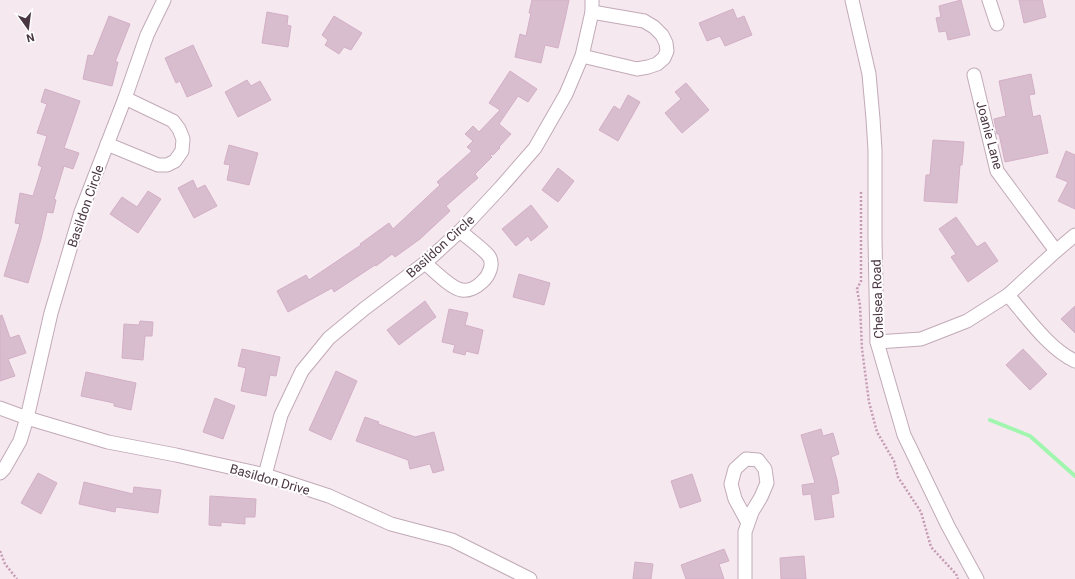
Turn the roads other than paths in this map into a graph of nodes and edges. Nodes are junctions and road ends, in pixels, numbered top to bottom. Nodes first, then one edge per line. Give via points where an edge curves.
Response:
1 (164, 0) edge
2 (852, 0) edge
3 (990, 0) edge
4 (592, 6) edge
5 (997, 24) dead end
6 (582, 56) junction
7 (974, 75) dead end
8 (125, 98) junction
9 (108, 144) junction
10 (460, 231) junction
11 (1075, 235) edge
12 (1056, 251) junction
13 (425, 263) junction
14 (1008, 295) junction
15 (877, 342) junction
16 (1075, 361) edge
17 (0, 408) edge
18 (28, 418) junction
19 (0, 474) edge
20 (265, 475) junction
21 (748, 524) dead end
22 (530, 579) edge
23 (745, 579) edge
24 (977, 579) edge

1 - 8 street, Basildon Circle
2 - 15 street, Chelsea Road via 869,74 873,119
3 - 5 street
4 - 6 street, Basildon Circle
4 - 6 street via 644,21 654,27 662,35 667,51 657,64 637,69
6 - 10 street, Basildon Circle via 566,94 535,148
7 - 12 street, Joanie Lane via 997,171
8 - 9 street, Basildon Circle
8 - 9 street via 173,121 183,139 182,151 175,161 158,165
9 - 18 street, Basildon Circle via 81,212 51,312
10 - 13 street, Basildon Circle
10 - 13 street via 489,256 489,274 482,282 472,289 462,290 453,287
11 - 12 street
12 - 14 street
13 - 20 street, Basildon Circle via 329,338 302,371 281,415
14 - 15 street via 967,321 920,339
14 - 16 street via 1050,344
15 - 24 street, Chelsea Road via 904,435
17 - 18 street, Basildon Drive
18 - 19 street, Basildon Circle via 20,441
18 - 20 street, Basildon Drive via 108,442
20 - 22 street, Basildon Drive via 329,496 391,524 452,540
21 - 23 street via 745,532

